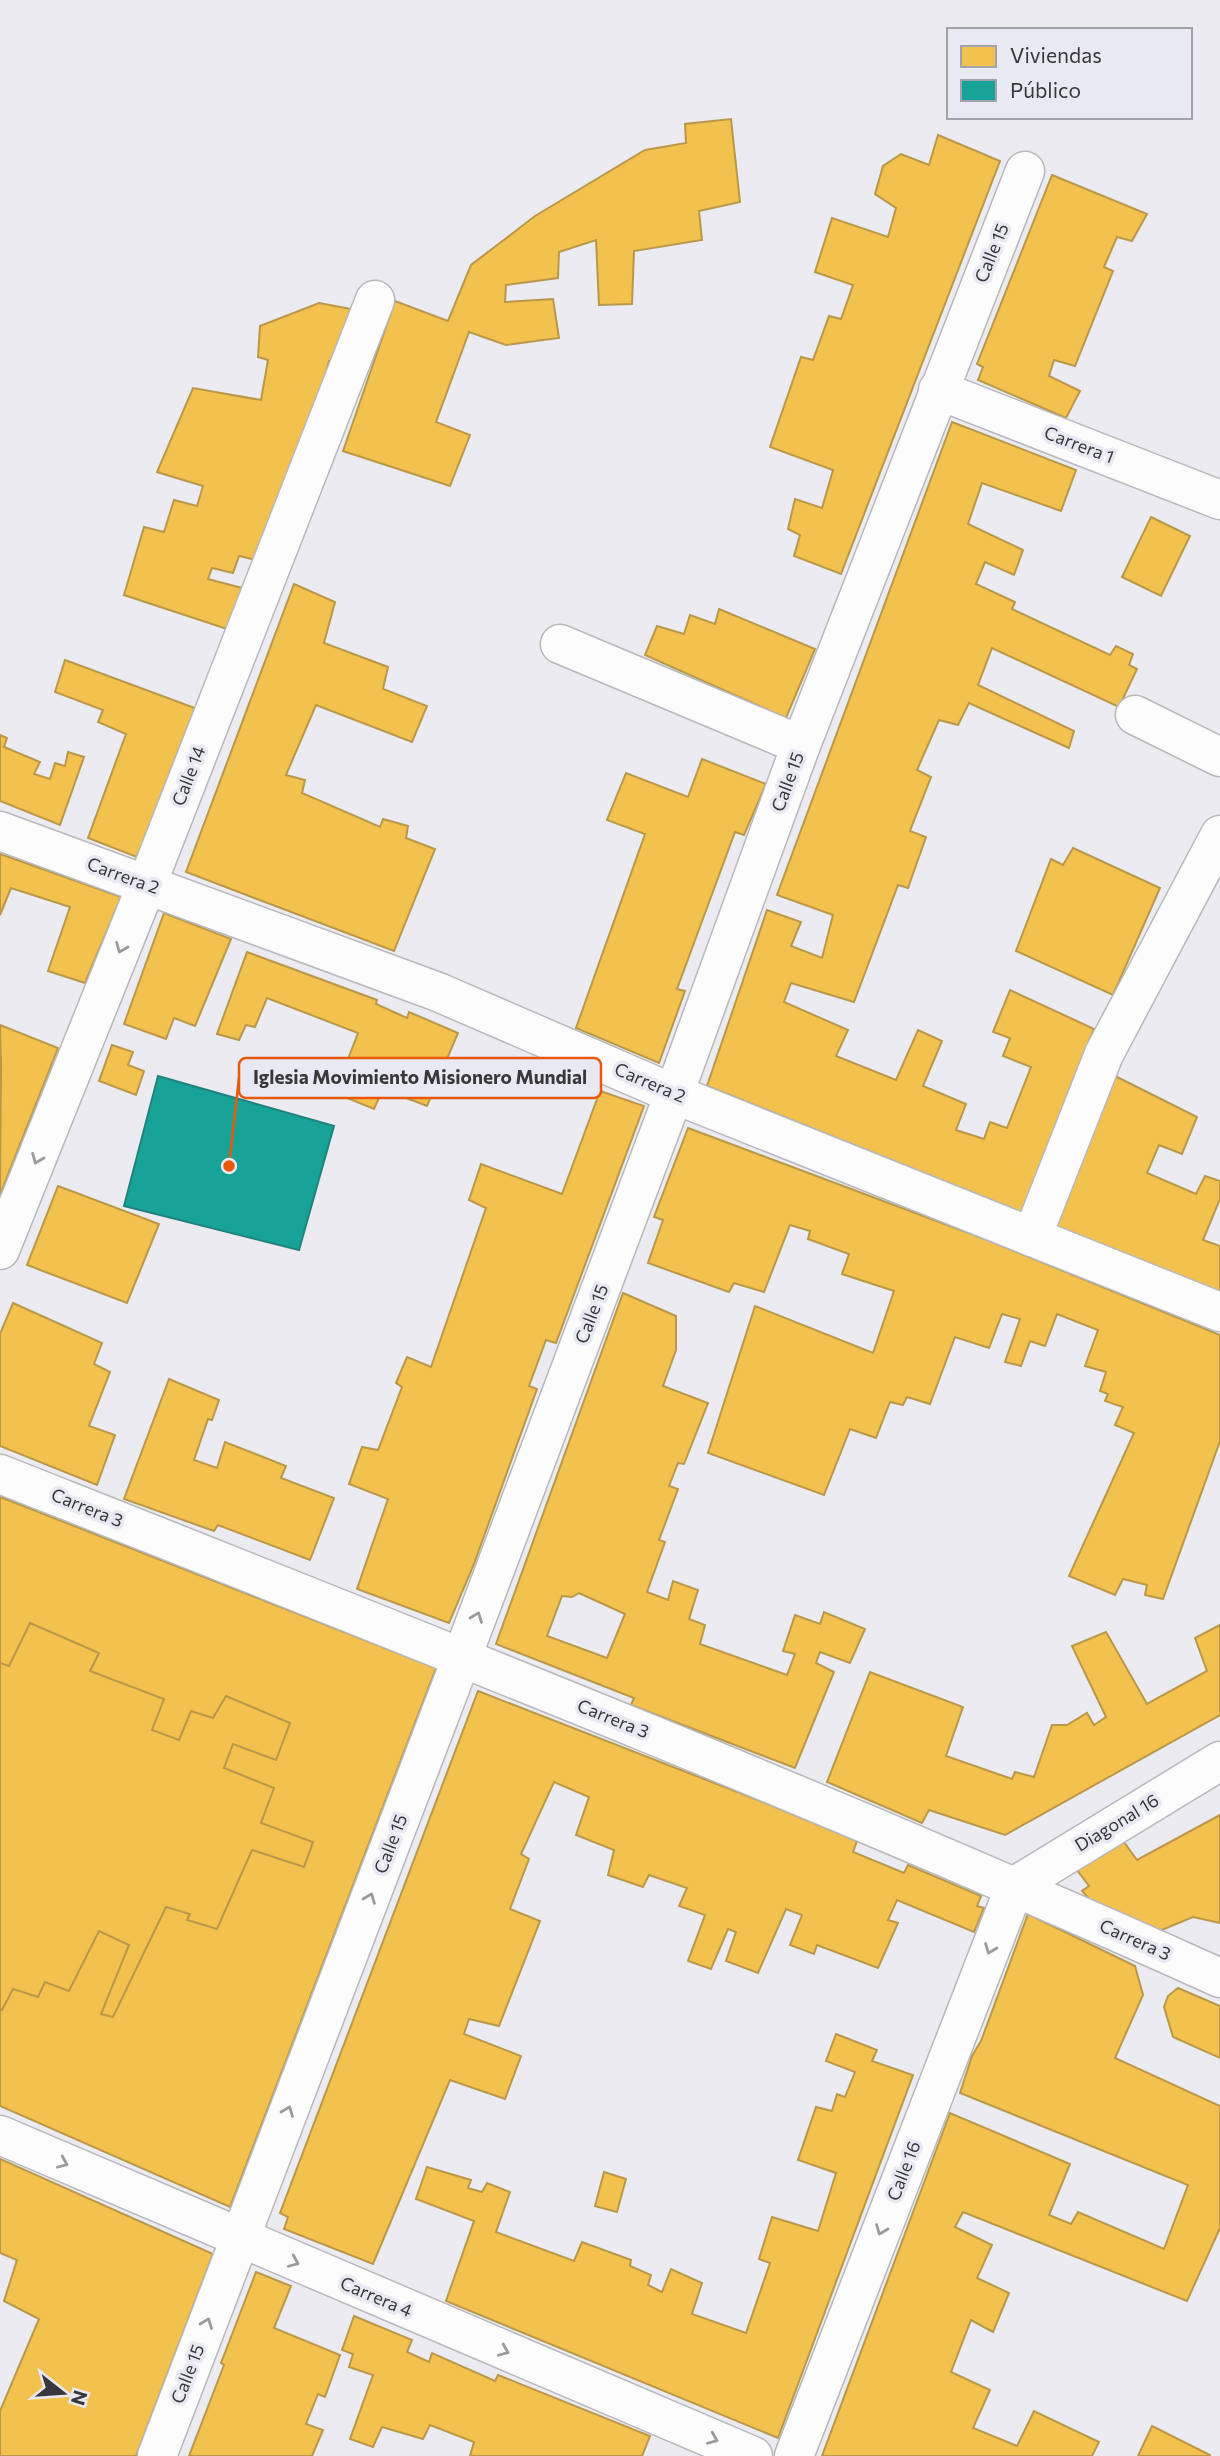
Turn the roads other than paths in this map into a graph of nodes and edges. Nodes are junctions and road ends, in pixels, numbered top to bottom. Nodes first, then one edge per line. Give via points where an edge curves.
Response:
1 (1025, 171) dead end
2 (375, 300) dead end
3 (938, 390) junction
4 (1220, 499) edge
5 (560, 644) dead end
6 (1135, 715) dead end
7 (802, 745) junction
8 (1220, 757) edge
9 (0, 831) edge
10 (1220, 835) edge
11 (147, 884) junction
12 (674, 1094) junction
13 (1032, 1237) junction
14 (0, 1250) edge
15 (1220, 1312) edge
16 (0, 1474) edge
17 (463, 1657) junction
18 (1220, 1761) edge
19 (1015, 1886) junction
20 (1220, 1978) edge
21 (0, 2135) edge
22 (239, 2239) junction
23 (157, 2456) edge
24 (753, 2456) edge
25 (794, 2456) edge

1 - 3 street, Calle 15
2 - 11 street, Calle 14
3 - 4 street, Carrera 1
3 - 7 street, Calle 15
5 - 7 street
6 - 8 street
7 - 12 street, Calle 15
9 - 11 street, Carrera 2
10 - 13 street via 1104,1054
11 - 12 street, Carrera 2 via 438,992
11 -> 14 street, Calle 14
12 - 13 street, Carrera 2
17 -> 12 street, Calle 15
13 - 15 street, Carrera 2
16 - 17 street, Carrera 3
17 - 19 street, Carrera 3
22 -> 17 street, Calle 15
18 - 19 street, Diagonal 16
19 - 20 street, Carrera 3
19 -> 25 street, Calle 16
21 -> 22 street, Carrera 4
23 -> 22 street, Calle 15
22 -> 24 street, Carrera 4

